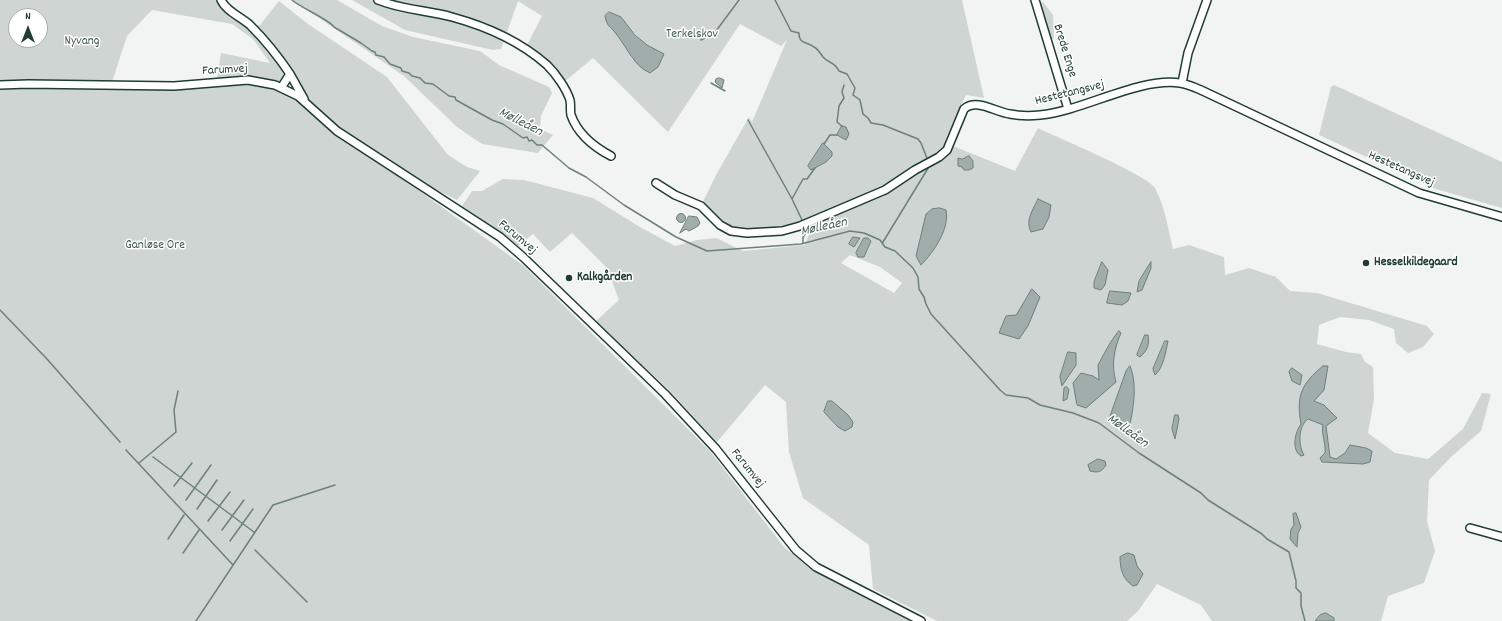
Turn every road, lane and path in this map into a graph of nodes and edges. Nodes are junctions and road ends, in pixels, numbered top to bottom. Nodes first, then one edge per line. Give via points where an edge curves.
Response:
1 (222, 0) edge
2 (378, 0) edge
3 (1035, 0) edge
4 (1207, 0) edge
5 (290, 74) junction
6 (1182, 83) junction
7 (0, 86) edge
8 (281, 88) junction
9 (305, 101) junction
10 (1068, 109) junction
11 (611, 156) dead end
12 (656, 183) dead end
13 (1502, 217) edge
14 (1470, 528) dead end
15 (1502, 537) edge
16 (921, 621) edge

1 - 5 street via 225,6 263,39
2 - 11 street via 395,7 452,17 483,28 533,55 547,66 566,92 571,114 585,138
3 - 10 street, Brede Enge
4 - 6 street via 1188,54
5 - 8 street
5 - 9 street
6 - 10 street, Hestetangsvej via 1153,84
6 - 13 street, Hestetangsvej via 1419,193
7 - 8 street, Farumvej via 174,86 248,80
8 - 9 street, Farumvej
9 - 16 street, Farumvej via 337,131 500,237 523,257 665,394 716,449 796,550 816,567
10 - 12 street, Hestetangsvej via 1026,116 1009,114 976,104 969,105 964,109 947,150 939,157 885,190 800,226 782,231 732,231 720,225 701,206 675,195
14 - 15 street

